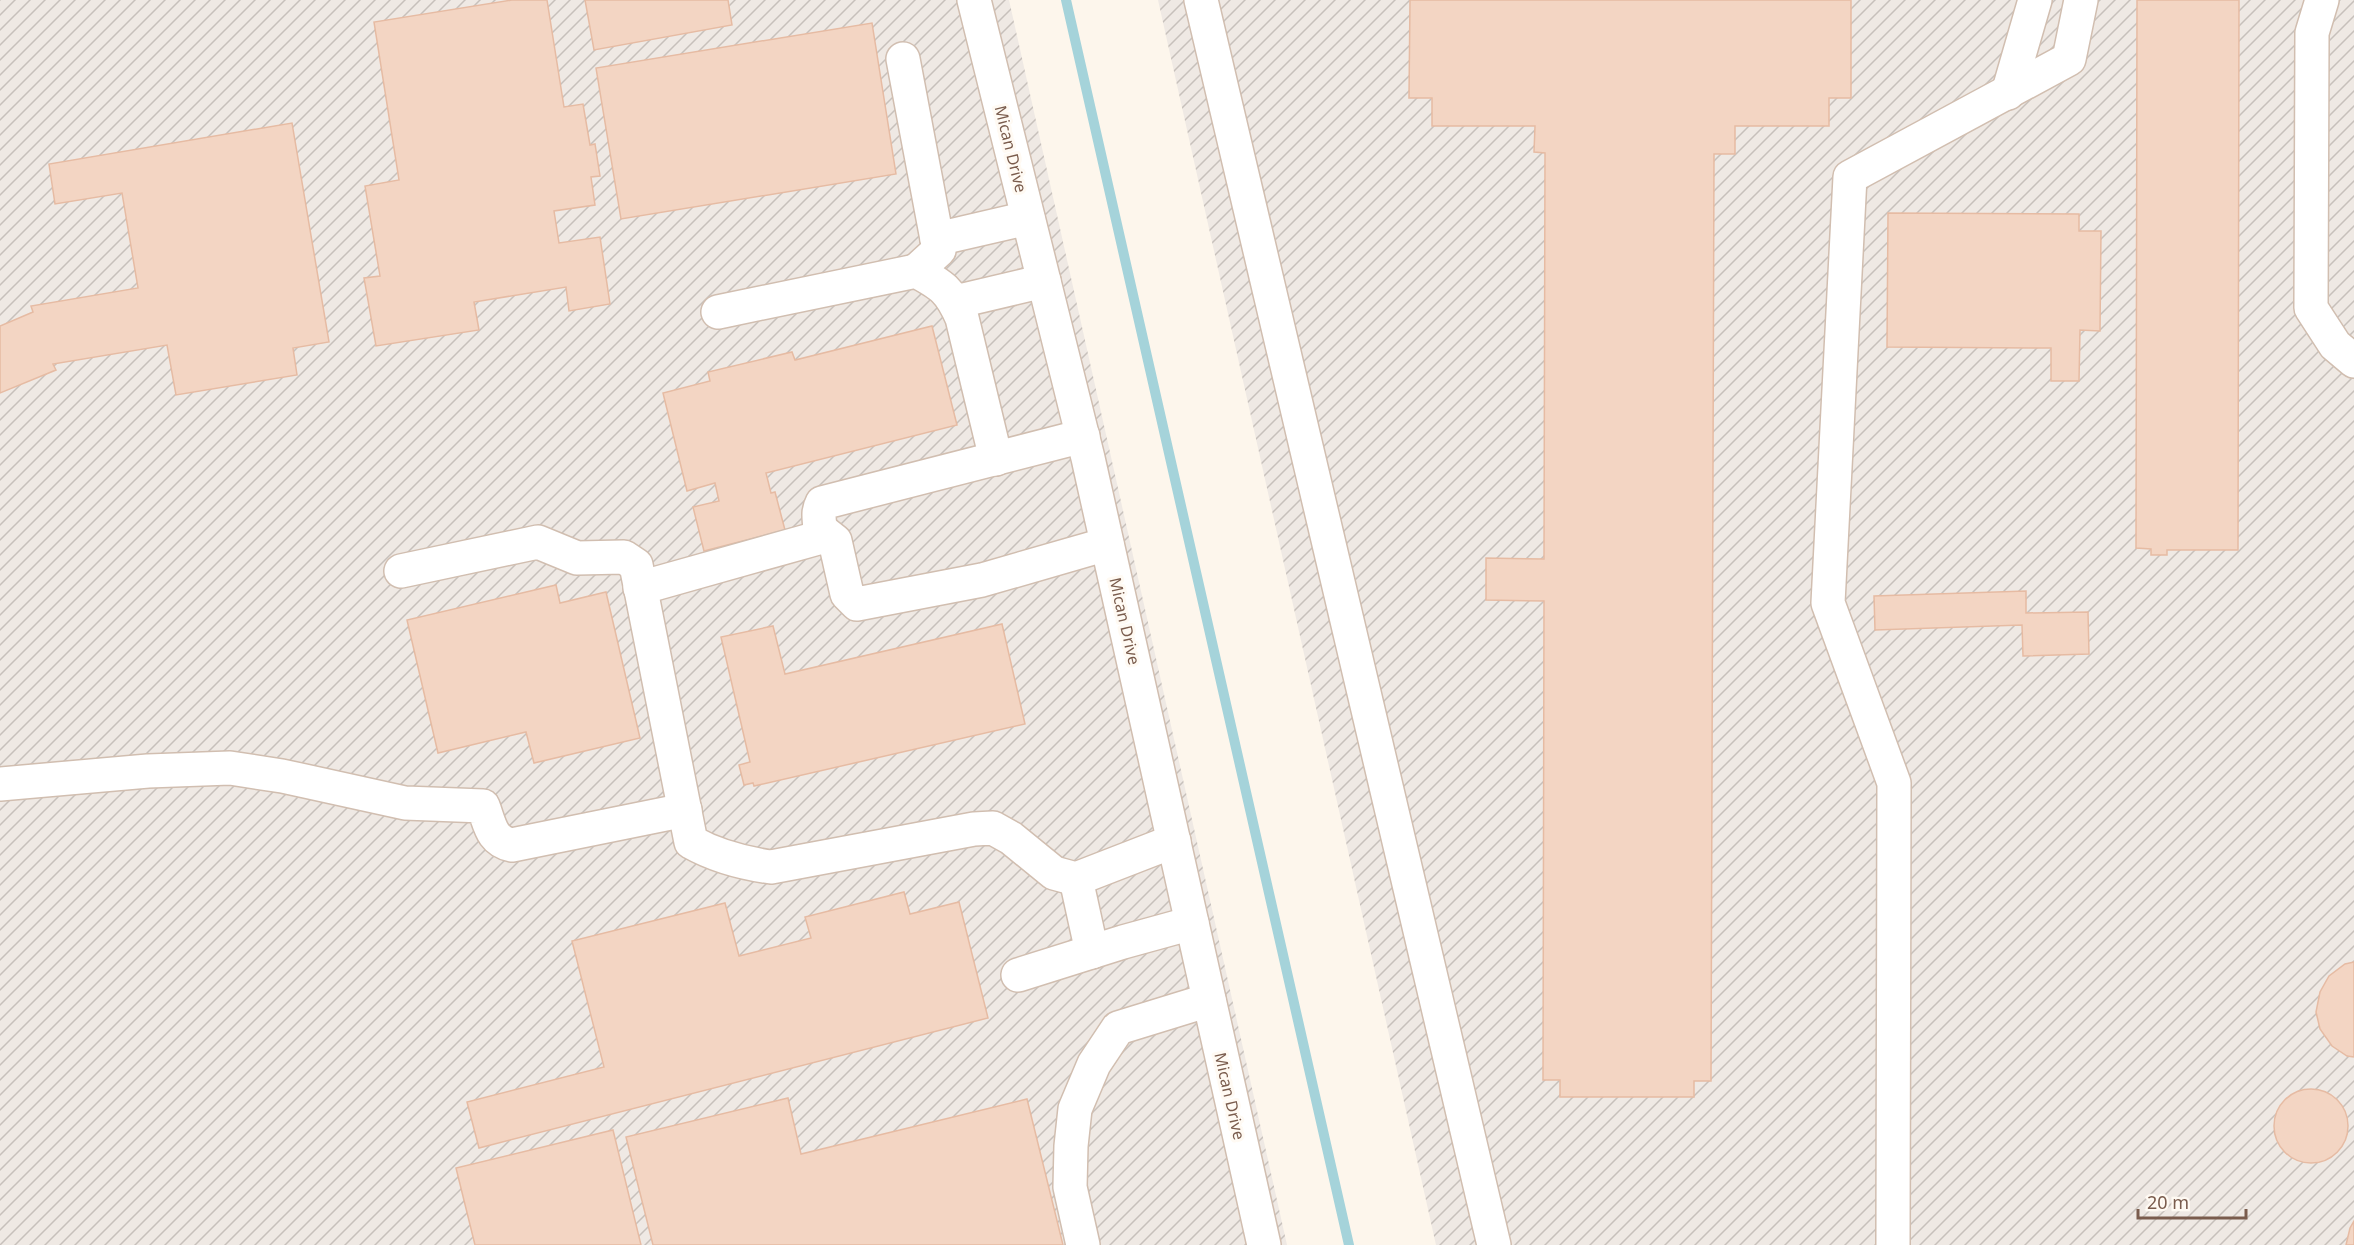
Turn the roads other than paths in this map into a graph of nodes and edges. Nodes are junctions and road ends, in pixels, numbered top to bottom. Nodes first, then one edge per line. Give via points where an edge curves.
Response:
1 (974, 0) edge
2 (1201, 0) edge
3 (2035, 0) edge
4 (2081, 0) edge
5 (2322, 0) edge
6 (903, 59) dead end
7 (2008, 93) junction
8 (1028, 218) junction
9 (937, 239) junction
10 (916, 270) junction
11 (1044, 281) junction
12 (955, 302) junction
13 (718, 312) dead end
14 (2354, 361) edge
15 (1083, 436) junction
16 (996, 459) junction
17 (821, 530) junction
18 (1107, 544) junction
19 (401, 571) dead end
20 (640, 588) junction
21 (0, 784) edge
22 (685, 810) junction
23 (1173, 841) junction
24 (1076, 879) junction
25 (1192, 923) junction
26 (1092, 952) junction
27 (1018, 975) dead end
28 (1209, 1000) junction
29 (1083, 1245) edge
30 (1264, 1245) edge
31 (1494, 1245) edge
32 (1893, 1245) edge

1 - 8 street, Mican Drive
2 - 31 street
3 - 7 street
4 - 7 street via 2069,59
5 - 14 street via 2312,33 2311,309 2335,345
6 - 9 street
7 - 32 street via 1850,177 1828,603 1894,783
8 - 9 street
8 - 11 street, Mican Drive
9 - 10 street via 939,250
10 - 12 street via 942,286
10 - 13 street
11 - 12 street
11 - 15 street, Mican Drive
12 - 16 street
15 - 16 street
15 - 18 street, Mican Drive
16 - 17 street via 822,502 818,512
17 - 18 street via 835,541 847,594 857,604 982,580
17 - 20 street via 818,538
18 - 23 street, Mican Drive
19 - 20 street via 538,542 577,558 624,557 636,565
20 - 22 street
21 - 22 street via 230,768 405,803 483,806 492,835 512,846
22 - 24 street via 691,842 711,853 748,864 771,867 993,828 1054,873
23 - 24 street
23 - 25 street, Mican Drive
24 - 26 street
25 - 26 street
25 - 28 street, Mican Drive
26 - 27 street
28 - 29 street via 1118,1028 1094,1064 1075,1110 1071,1146 1070,1187
28 - 30 street, Mican Drive

